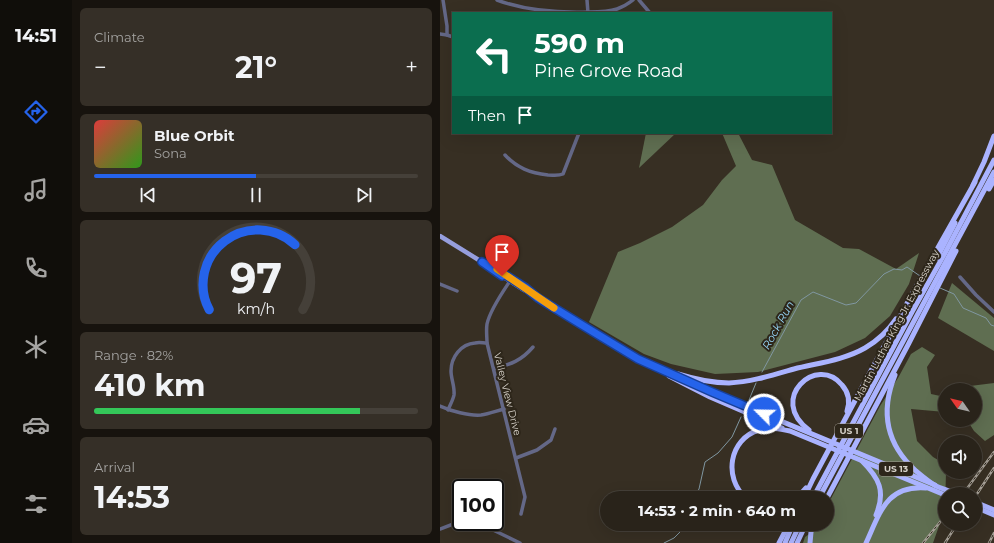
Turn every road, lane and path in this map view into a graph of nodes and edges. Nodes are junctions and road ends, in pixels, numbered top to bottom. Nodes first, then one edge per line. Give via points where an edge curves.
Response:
1 (443, 0) edge
2 (497, 0) edge
3 (587, 0) edge
4 (633, 0) edge
5 (639, 0) edge
6 (554, 12) edge
7 (588, 12) edge
8 (598, 12) edge
9 (649, 12) edge
10 (440, 34) edge
11 (447, 35) junction
12 (452, 37) edge
13 (579, 134) edge
14 (994, 136) edge
15 (505, 155) dead end
16 (994, 160) edge
17 (994, 172) edge
18 (994, 180) edge
19 (440, 236) edge
20 (482, 262) junction
21 (928, 274) junction
22 (960, 277) dead end
23 (939, 278) junction
24 (510, 281) junction
25 (440, 284) edge
26 (457, 291) dead end
27 (932, 292) junction
28 (538, 298) junction
29 (909, 300) junction
30 (994, 312) edge
31 (487, 343) junction
32 (909, 343) junction
33 (533, 346) dead end
34 (638, 359) junction
35 (648, 364) junction
36 (494, 369) junction
37 (440, 406) edge
38 (504, 409) junction
39 (448, 410) junction
40 (845, 420) junction
41 (555, 429) dead end
42 (790, 431) junction
43 (820, 437) junction
44 (827, 443) junction
45 (854, 455) junction
46 (516, 458) junction
47 (861, 461) junction
48 (813, 479) junction
49 (934, 487) junction
50 (938, 488) edge
51 (938, 490) edge
52 (740, 491) edge
53 (804, 491) edge
54 (807, 491) edge
55 (817, 491) edge
56 (823, 491) edge
57 (831, 491) edge
58 (982, 505) edge
59 (982, 510) edge
60 (994, 510) edge
61 (522, 514) dead end
62 (994, 515) edge
63 (452, 524) edge
64 (440, 529) edge
65 (495, 531) edge
66 (785, 531) edge
67 (790, 531) edge
68 (797, 531) edge
69 (803, 531) edge
70 (811, 531) edge
71 (520, 543) edge
72 (779, 543) edge
73 (785, 543) edge
74 (791, 543) edge
75 (797, 543) edge
76 (810, 543) edge
77 (863, 543) edge
78 (866, 543) edge

1 - 11 street
2 - 6 street
3 - 7 street
4 - 8 street via 615,10
5 - 9 street
10 - 11 street
11 - 12 street
13 - 15 street via 563,174 558,176 530,172
14 - 21 highway via 941,252
16 - 21 highway, Martin Luther King Jr. Expressway via 945,253
17 - 23 highway, Martin Luther King Jr. Expressway
18 - 23 highway
19 - 20 main road
20 - 24 main road
20 - 28 main road
21 - 29 highway via 918,283
21 - 55 highway, Martin Luther King Jr. Expressway / US 1 via 924,289
22 - 30 street
23 - 27 highway
24 - 28 main road
24 - 31 street, Valley View Drive via 489,318
25 - 26 street
27 - 32 highway
27 - 56 highway, Martin Luther King Jr. Expressway / US 1
28 - 34 main road
29 - 35 highway via 887,331 859,351 841,358 749,381 704,381
29 - 40 highway
31 - 36 street, Valley View Drive
31 - 39 street via 467,345 452,359 454,396
32 - 49 highway via 889,391 889,427 895,445 905,460
32 - 57 highway
33 - 36 street via 516,361
34 - 35 highway
34 - 42 highway via 699,392
35 - 43 highway
36 - 38 street, Valley View Drive
37 - 39 street
38 - 39 street via 481,415
38 - 46 street, Valley View Drive
40 - 43 highway via 849,398 841,383 832,377 820,375 804,381 794,395 793,410 802,424
40 - 48 highway
41 - 46 street via 551,440 537,450
42 - 44 highway, US 13
42 - 52 highway via 773,428 759,430 739,445 732,461 732,475
43 - 44 highway, US 13
44 - 45 highway, US 13
45 - 47 highway, US 13
45 - 49 highway, US 13
46 - 61 street, Valley View Drive via 525,497
47 - 49 highway, US 13
47 - 77 highway via 876,478 880,496 878,509
48 - 53 highway
48 - 54 highway
49 - 50 highway, US 13
49 - 51 highway, US 13
49 - 78 highway via 911,488 891,498 882,510
58 - 60 highway
59 - 62 highway
63 - 64 street
65 - 71 street
66 - 72 highway
67 - 73 highway
68 - 74 highway
69 - 75 highway
70 - 76 highway

